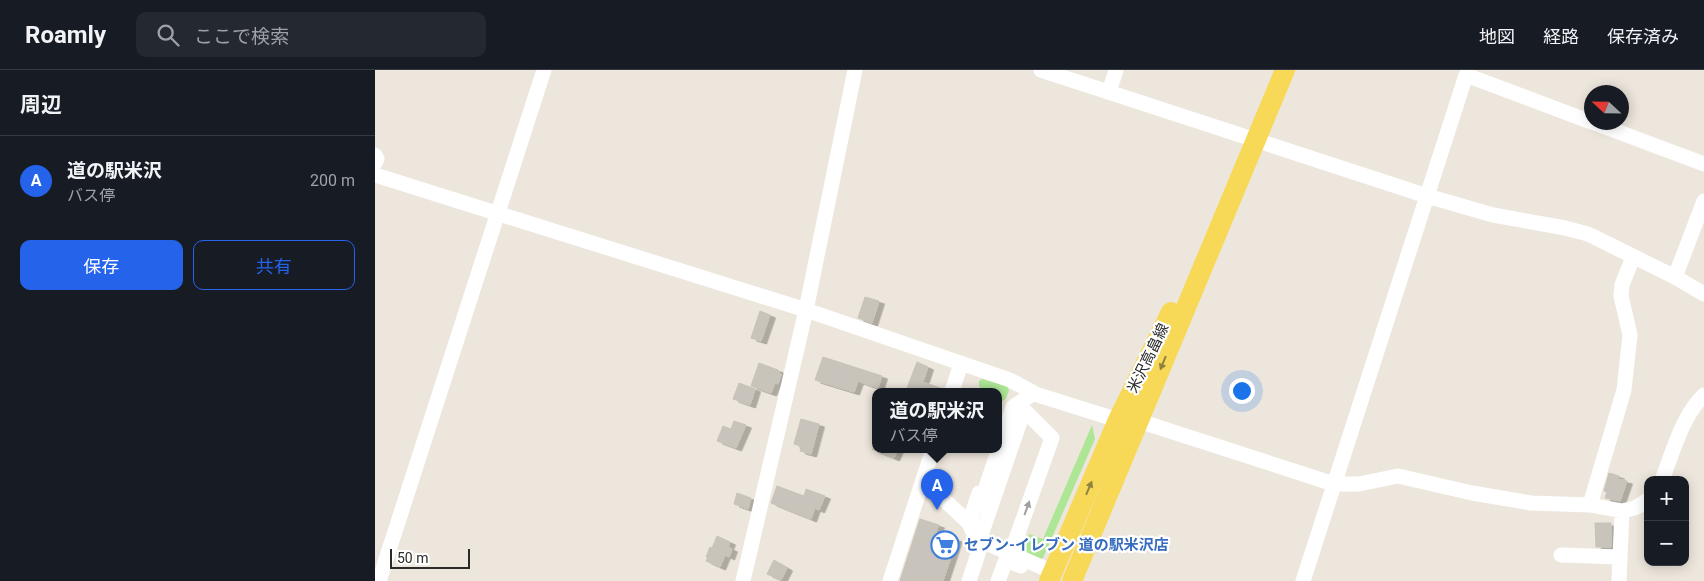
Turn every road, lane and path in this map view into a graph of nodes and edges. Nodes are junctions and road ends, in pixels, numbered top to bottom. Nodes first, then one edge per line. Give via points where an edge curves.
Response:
1 (544, 70) edge
2 (855, 70) edge
3 (1041, 70) edge
4 (1116, 70) edge
5 (1285, 70) edge
6 (1109, 92) junction
7 (1584, 119) edge
8 (1613, 130) edge
9 (1255, 140) junction
10 (375, 155) edge
11 (375, 162) edge
12 (1704, 164) edge
13 (375, 175) edge
14 (1427, 196) junction
15 (1704, 201) edge
16 (497, 214) junction
17 (1633, 257) junction
18 (1675, 277) junction
19 (1704, 294) edge
20 (806, 310) junction
21 (961, 364) junction
22 (1016, 384) junction
23 (953, 388) edge
24 (1034, 393) junction
25 (1704, 395) edge
26 (1118, 420) junction
27 (1139, 421) junction
28 (1002, 424) edge
29 (1002, 440) edge
30 (932, 453) edge
31 (993, 453) edge
32 (998, 453) edge
33 (1664, 476) edge
34 (923, 480) junction
35 (1334, 484) junction
36 (1644, 502) edge
37 (1590, 505) junction
38 (1622, 511) junction
39 (969, 523) junction
40 (981, 541) junction
41 (1561, 555) dead end
42 (1008, 557) junction
43 (1620, 557) junction
44 (1051, 577) edge
45 (379, 581) edge
46 (743, 581) edge
47 (891, 581) edge
48 (969, 581) edge
49 (998, 581) edge
50 (1072, 581) edge
51 (1303, 581) edge
52 (1619, 581) edge

1 - 16 street
2 - 20 street
3 - 6 street
4 - 6 street
5 - 9 main road, 米沢高畠線
6 - 9 street
7 - 14 street via 1466,75
8 - 12 street
9 - 14 street
9 - 26 main road, 米沢高畠線
9 -> 27 main road, 米沢高畠線
10 - 11 street
13 - 16 street
14 - 17 street via 1493,215 1588,234
14 - 35 street
15 - 18 street
16 - 20 street
16 - 45 street
17 - 18 street
17 - 37 street via 1621,285 1630,335 1624,390
18 - 19 street
20 - 21 street
20 - 46 street
21 - 22 street
21 - 23 street
22 - 24 street
22 - 28 street
24 - 26 street
24 - 29 street via 1013,407
25 - 33 street via 1697,401 1681,430
26 - 27 street
44 -> 26 main road, 米沢高畠線
27 - 35 street
27 - 50 main road, 米沢高畠線
30 - 34 street
31 - 39 street
32 - 40 street via 975,520
34 - 39 street
34 - 47 street
35 - 37 street via 1359,484 1398,476 1531,504
35 - 51 street
36 - 38 street
37 - 38 street
38 - 43 street
39 - 40 street
40 - 42 street
42 -> 40 street via 1052,438 1024,410
40 - 48 street
41 - 43 street
42 - 44 street
42 - 49 street
43 - 52 street

